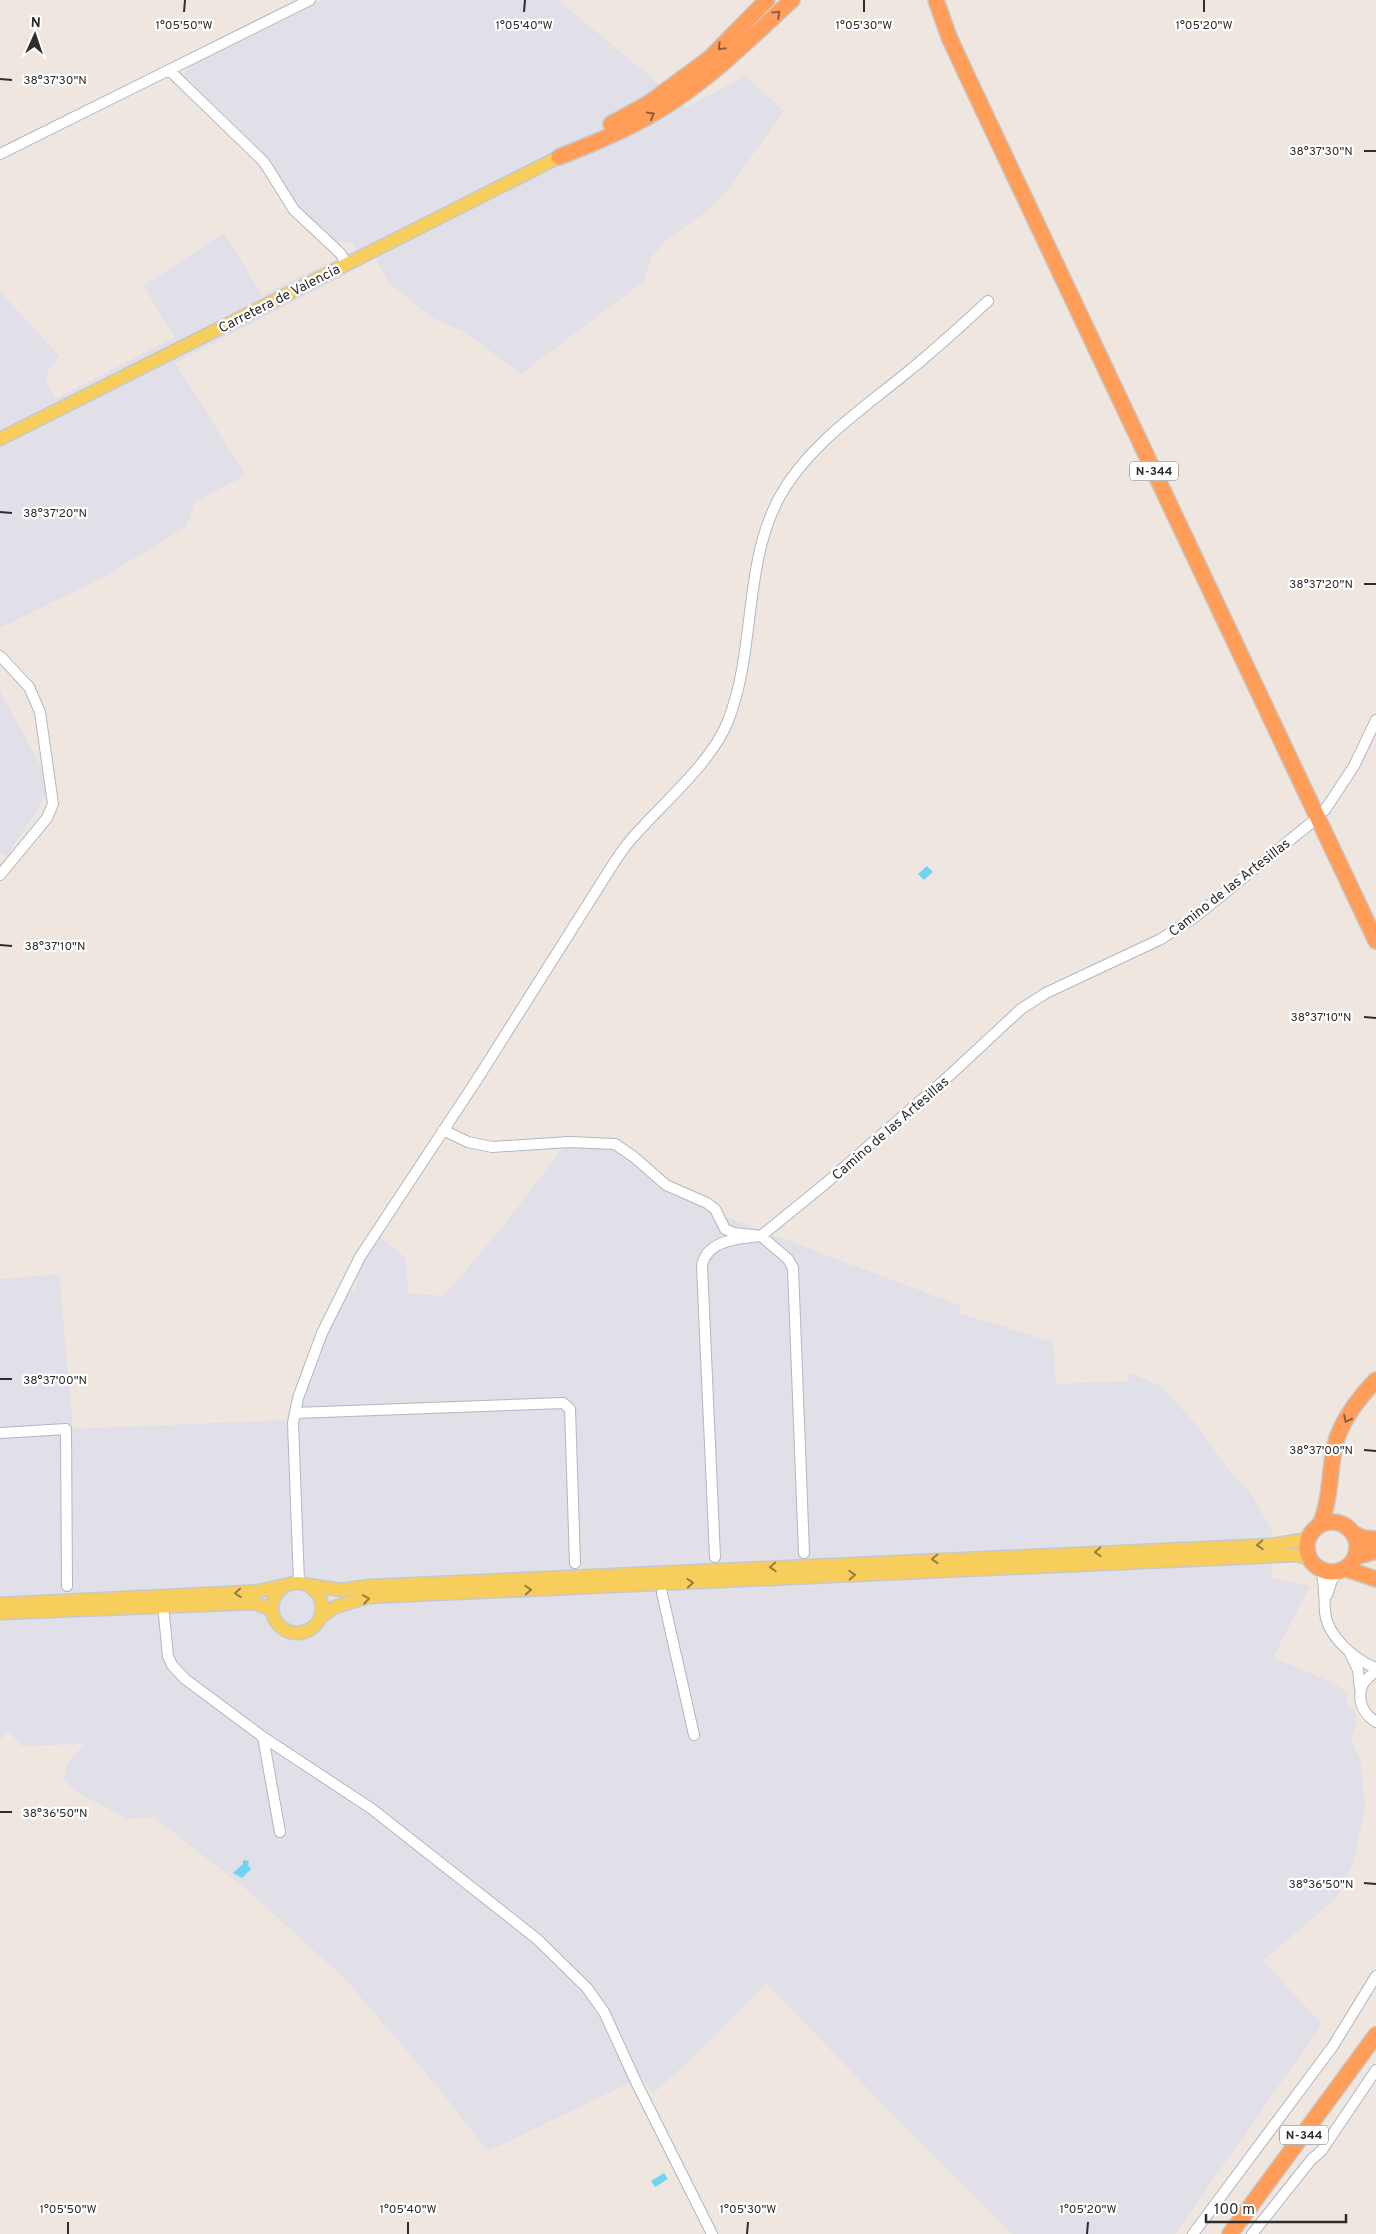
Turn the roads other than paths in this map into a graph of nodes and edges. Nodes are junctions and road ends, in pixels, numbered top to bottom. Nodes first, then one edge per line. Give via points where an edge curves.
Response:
1 (310, 0) edge
2 (767, 0) edge
3 (792, 0) edge
4 (936, 0) edge
5 (169, 70) junction
6 (0, 154) edge
7 (559, 157) junction
8 (346, 264) junction
9 (988, 302) dead end
10 (0, 439) edge
11 (0, 656) edge
12 (1376, 720) edge
13 (1326, 810) dead end
14 (1311, 823) dead end
15 (0, 875) edge
16 (1376, 941) edge
17 (442, 1130) junction
18 (761, 1236) junction
19 (1376, 1380) edge
20 (295, 1413) junction
21 (0, 1433) edge
22 (1320, 1525) junction
23 (1355, 1534) junction
24 (1308, 1539) junction
25 (1376, 1539) edge
26 (1376, 1551) edge
27 (804, 1553) dead end
28 (715, 1557) dead end
29 (1356, 1557) junction
30 (1310, 1559) junction
31 (575, 1563) dead end
32 (1321, 1570) junction
33 (1342, 1570) junction
34 (1376, 1579) edge
35 (304, 1583) junction
36 (286, 1585) junction
37 (67, 1586) dead end
38 (662, 1593) dead end
39 (1326, 1600) junction
40 (0, 1604) edge
41 (272, 1610) junction
42 (0, 1613) edge
43 (164, 1615) dead end
44 (321, 1617) junction
45 (1349, 1650) junction
46 (1376, 1668) edge
47 (1376, 1672) edge
48 (1360, 1691) junction
49 (1376, 1722) edge
50 (694, 1736) dead end
51 (263, 1737) junction
52 (280, 1832) dead end
53 (1376, 1976) edge
54 (1376, 2035) edge
55 (1376, 2070) edge
56 (712, 2234) edge
57 (1193, 2234) edge
58 (1230, 2234) edge
59 (1252, 2234) edge

1 - 5 street
2 -> 7 highway via 710,58 680,81
7 -> 3 highway via 671,103 732,56
4 - 16 highway, N-344 via 968,78
5 - 6 street
5 - 8 street via 264,162 294,210 341,254
7 - 8 main road, Carretera de Valencia
8 - 10 main road, Carretera de Valencia
9 - 17 street via 834,432 788,484 776,504 762,541 740,686 722,735 706,757 633,836
11 - 15 street via 29,687 40,712 53,804 47,818
12 - 13 street via 1354,766
14 - 18 street, Camino de las Artesillas via 1195,917 1162,939 1046,993 1020,1009 950,1075
17 - 18 street via 468,1142 492,1147 569,1142 615,1144 666,1185 715,1209 725,1229
17 - 20 street via 360,1257 322,1333
18 - 27 street via 788,1259 793,1268
18 - 28 street via 722,1243 708,1253 702,1266
19 -> 22 highway via 1348,1415 1335,1444 1329,1495
20 - 31 street via 567,1405 570,1408
20 - 35 street via 293,1423
21 - 37 street via 66,1429
22 - 23 highway via 1327,1522 1343,1524
22 - 24 highway
23 - 25 highway
23 - 29 highway
24 - 30 highway
24 -> 35 main road via 1287,1544 570,1576 341,1590
26 - 29 highway
29 - 33 highway
30 - 32 highway
44 -> 30 main road via 335,1607 367,1598 1297,1555
32 - 33 highway
32 - 39 street
33 - 34 highway
33 - 39 street via 1332,1580
35 - 36 main road
35 - 44 main road via 320,1595
36 -> 40 main road via 235,1593
36 - 41 main road via 276,1593
38 - 50 street
39 - 45 street via 1327,1622
41 - 42 main road via 254,1603
41 - 44 main road via 279,1625 294,1633 311,1629
43 - 51 street via 166,1648 172,1665 215,1704
45 - 46 street
45 - 48 street via 1358,1670
47 - 48 street via 1368,1677
48 - 49 street via 1364,1711
51 - 52 street
51 - 56 street via 372,1809 536,1939 588,1988 604,2012
53 - 57 street via 1333,2046
54 - 58 highway, N-344
55 - 59 street via 1322,2150

